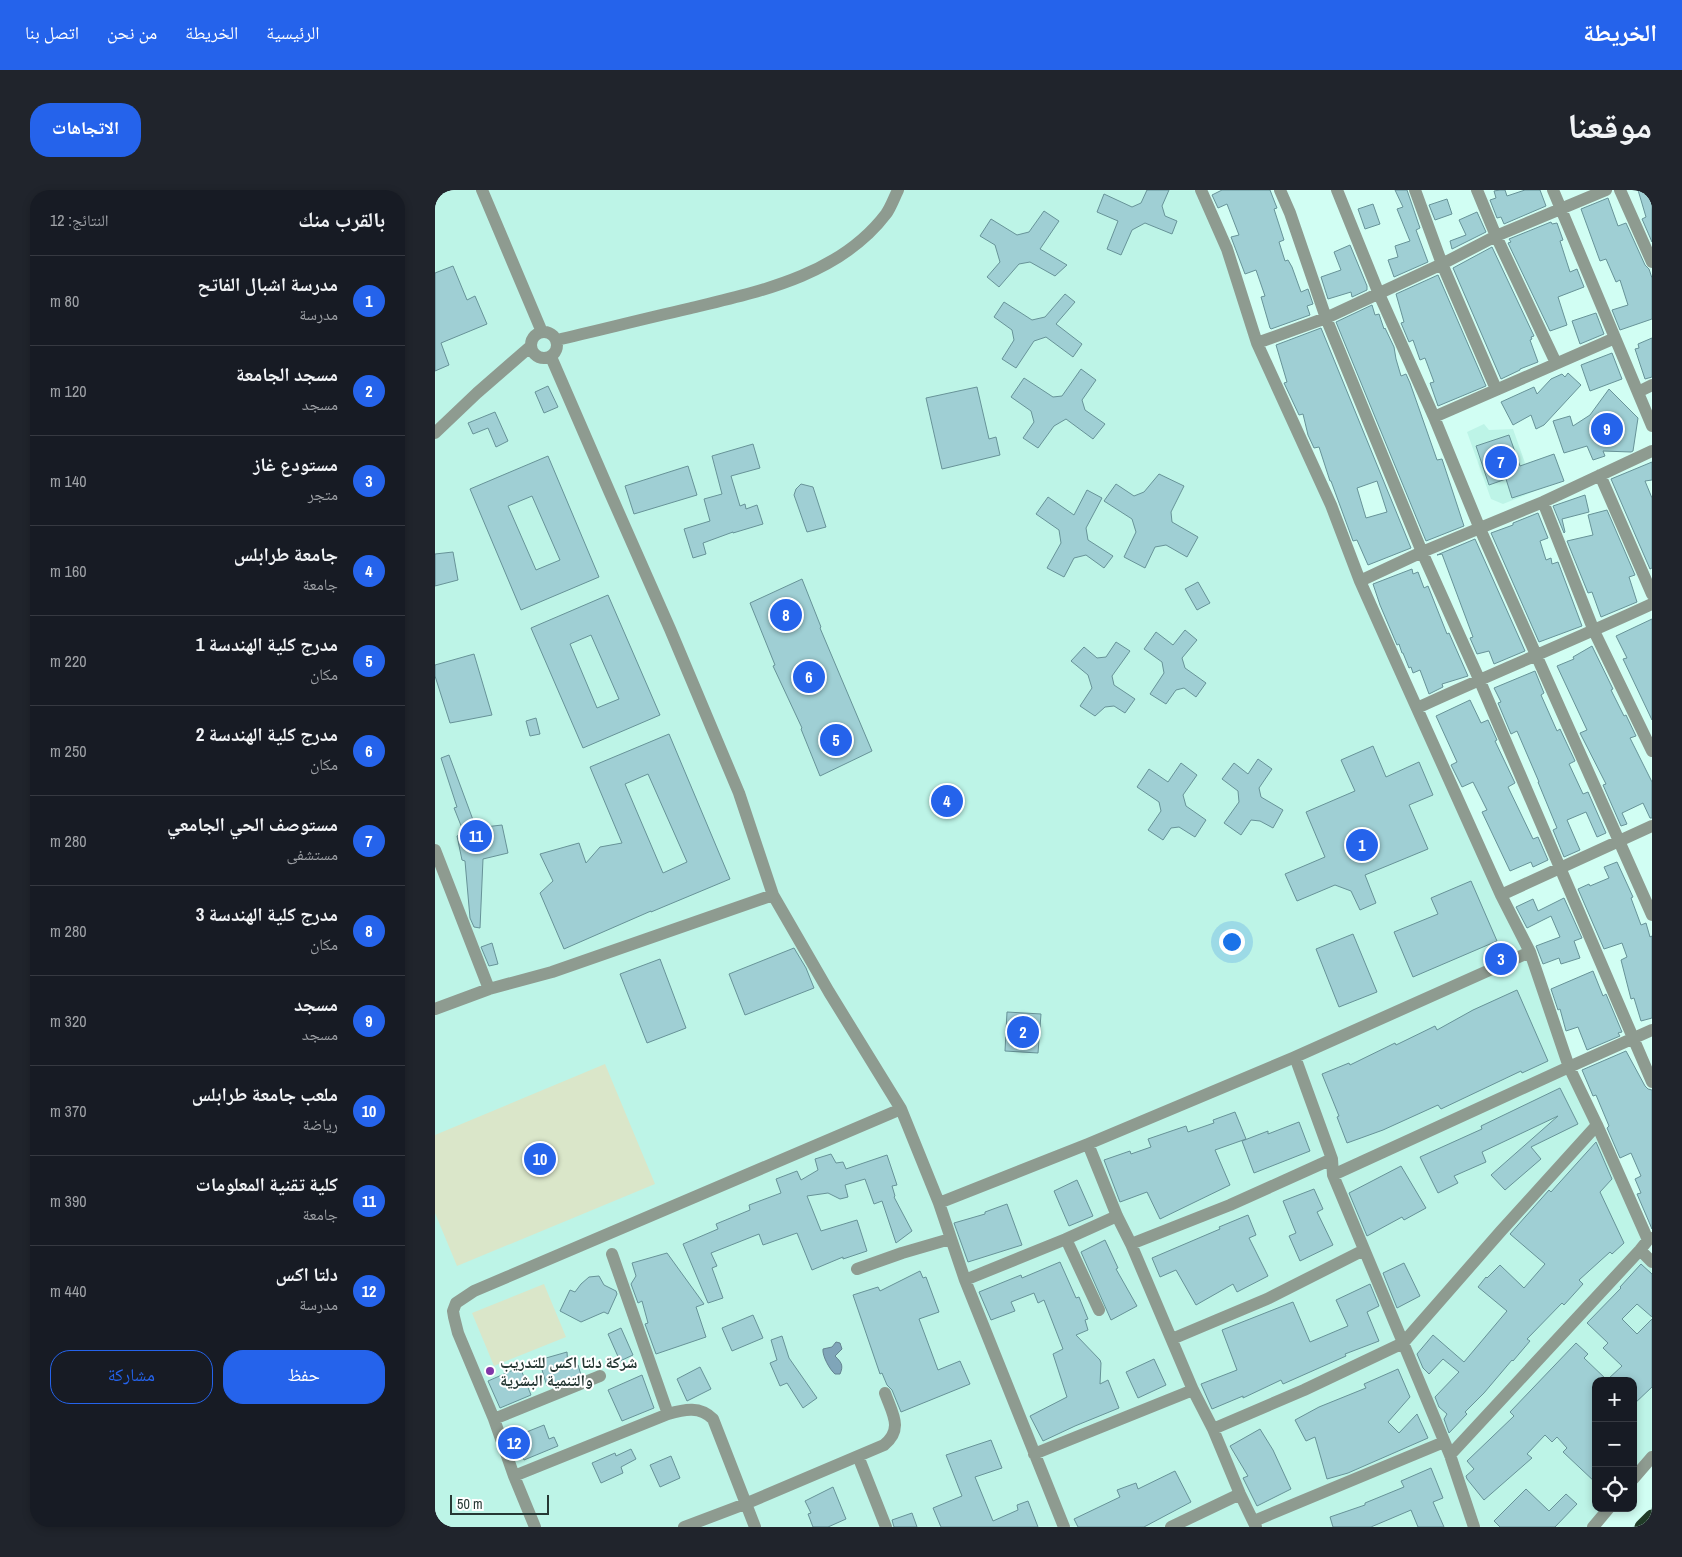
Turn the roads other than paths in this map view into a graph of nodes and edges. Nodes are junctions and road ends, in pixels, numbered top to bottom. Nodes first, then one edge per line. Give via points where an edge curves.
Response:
1 (482, 190) edge
2 (898, 190) edge
3 (1201, 190) edge
4 (1280, 190) edge
5 (1337, 190) edge
6 (1415, 190) edge
7 (1477, 190) edge
8 (1553, 190) edge
9 (1606, 190) edge
10 (1620, 190) edge
11 (1561, 208) junction
12 (1496, 236) junction
13 (1652, 262) edge
14 (1442, 264) junction
15 (1379, 294) junction
16 (1326, 318) junction
17 (542, 332) junction
18 (1615, 338) junction
19 (557, 340) junction
20 (1257, 343) junction
21 (531, 346) junction
22 (551, 357) junction
23 (1556, 363) junction
24 (1652, 385) edge
25 (1496, 389) junction
26 (1638, 392) junction
27 (1433, 417) junction
28 (1652, 426) edge
29 (435, 433) edge
30 (1652, 451) edge
31 (1600, 475) junction
32 (1543, 502) junction
33 (1480, 529) junction
34 (1422, 552) junction
35 (1360, 581) junction
36 (1652, 594) edge
37 (1652, 604) edge
38 (1594, 631) junction
39 (1537, 655) junction
40 (1479, 679) junction
41 (1417, 708) junction
42 (1652, 751) edge
43 (1652, 826) edge
44 (1620, 842) junction
45 (435, 850) edge
46 (1560, 869) junction
47 (773, 895) junction
48 (1501, 895) junction
49 (1652, 915) edge
50 (1530, 952) junction
51 (489, 989) junction
52 (435, 1010) edge
53 (1652, 1030) edge
54 (1634, 1038) junction
55 (1295, 1057) junction
56 (1569, 1067) junction
57 (1652, 1082) edge
58 (901, 1109) junction
59 (1597, 1124) junction
60 (1088, 1144) junction
61 (1332, 1158) junction
62 (1333, 1175) junction
63 (939, 1203) junction
64 (1117, 1216) junction
65 (950, 1239) junction
66 (1066, 1239) junction
67 (1647, 1243) edge
68 (1131, 1244) junction
69 (1364, 1250) junction
70 (613, 1254) dead end
71 (1652, 1262) edge
72 (857, 1269) dead end
73 (965, 1280) junction
74 (1099, 1310) dead end
75 (1172, 1339) junction
76 (1403, 1343) junction
77 (600, 1376) dead end
78 (1193, 1390) junction
79 (885, 1393) dead end
80 (668, 1414) junction
81 (494, 1419) junction
82 (1213, 1429) junction
83 (1445, 1442) junction
84 (1034, 1454) junction
85 (1450, 1455) junction
86 (858, 1456) junction
87 (1652, 1457) edge
88 (1637, 1475) edge
89 (514, 1476) junction
90 (1240, 1494) junction
91 (745, 1504) junction
92 (1606, 1512) edge
93 (1652, 1517) edge
94 (1256, 1524) edge
95 (535, 1527) edge
96 (684, 1527) edge
97 (755, 1527) edge
98 (886, 1527) edge
99 (1064, 1527) edge
100 (1171, 1527) edge
101 (1474, 1527) edge
102 (1593, 1527) edge
103 (1642, 1527) edge

1 - 17 street
2 - 19 street via 886,213 863,238 807,274 711,303
3 - 20 street via 1227,249
4 - 16 street
5 - 15 street
6 - 14 street
7 - 12 street
8 - 11 street
9 - 11 street
10 - 13 street
11 - 12 street
11 - 18 street
12 - 14 street
12 - 23 street
14 - 15 street
14 - 25 street
15 - 16 street
15 - 27 street
16 - 20 street
16 - 34 street
17 - 19 street
17 - 21 street via 535,336
18 - 23 street
18 - 26 street
19 - 22 street via 557,348
20 - 35 street via 1331,505
21 - 22 street via 536,356
21 - 29 street
22 - 47 street via 739,793
23 - 25 street
24 - 26 street
25 - 27 street
26 - 28 street
27 - 33 street
30 - 31 street
31 - 32 street
31 - 36 street
32 - 33 street
32 - 38 street
33 - 34 street
33 - 39 street
34 - 35 street
34 - 40 street
35 - 41 street
37 - 38 street
38 - 39 street
38 - 42 street
39 - 40 street
39 - 44 street
40 - 41 street
40 - 46 street
41 - 48 street
43 - 44 street
44 - 46 street
44 - 49 street
45 - 51 street
46 - 48 street
46 - 54 street
47 - 51 street via 552,972
47 - 58 street
48 - 50 street
50 - 55 street
50 - 56 street
51 - 52 street
53 - 54 street
54 - 56 street
54 - 57 street
55 - 60 street
55 - 61 street
56 - 59 street
56 - 62 street
58 - 63 street
58 - 81 street via 463,1298 456,1304 454,1318
59 - 67 street
59 - 76 street
60 - 63 street
60 - 64 street
61 - 62 street
61 - 68 street via 1231,1205
62 - 69 street
63 - 65 street
64 - 66 street
64 - 68 street
65 - 72 street
65 - 73 street
66 - 73 street
66 - 74 street
67 - 71 street
67 - 85 street
68 - 75 street
69 - 75 street via 1267,1299
69 - 76 street
70 - 80 street
73 - 84 street
75 - 78 street
76 - 82 street
76 - 83 street
77 - 81 street
78 - 82 street
78 - 84 street
79 - 86 street via 896,1424 893,1438
80 - 89 street
80 - 91 street via 689,1408 713,1419
81 - 89 street
82 - 90 street
83 - 85 street
83 - 94 street
84 - 99 street
85 - 101 street
86 - 91 street
86 - 98 street
87 - 88 street
89 - 95 street
90 - 94 street
90 - 100 street
91 - 96 street
91 - 97 street
92 - 102 street
93 - 103 highway

